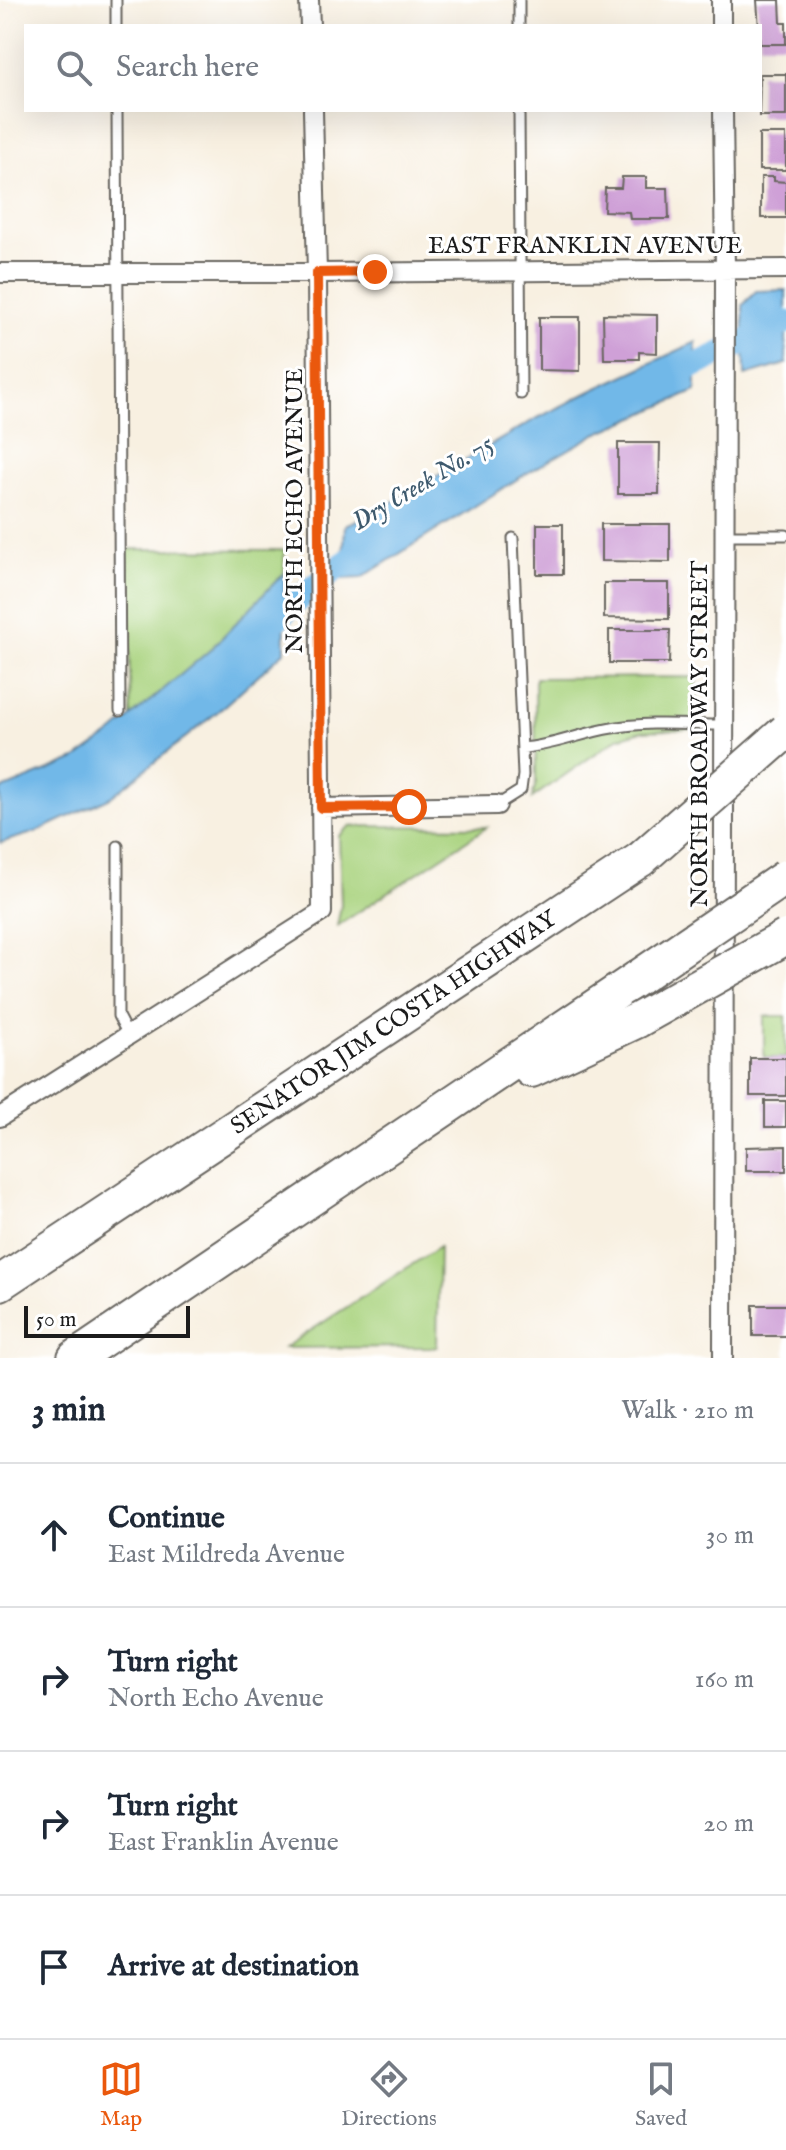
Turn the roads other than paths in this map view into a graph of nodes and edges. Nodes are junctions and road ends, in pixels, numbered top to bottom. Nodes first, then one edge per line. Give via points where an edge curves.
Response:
1 (116, 0) edge
2 (309, 0) edge
3 (519, 0) edge
4 (721, 0) edge
5 (116, 24) edge
6 (310, 24) edge
7 (519, 24) edge
8 (721, 24) edge
9 (117, 112) edge
10 (313, 112) edge
11 (519, 112) edge
12 (723, 112) edge
13 (786, 269) edge
14 (725, 270) junction
15 (519, 271) junction
16 (0, 273) edge
17 (118, 273) junction
18 (317, 273) junction
19 (521, 394) dead end
20 (724, 535) junction
21 (786, 535) edge
22 (513, 538) dead end
23 (120, 711) dead end
24 (724, 725) junction
25 (786, 731) edge
26 (522, 748) junction
27 (786, 764) edge
28 (497, 805) joint
29 (321, 808) junction
30 (118, 846) dead end
31 (641, 859) junction
32 (786, 877) edge
33 (786, 937) edge
34 (128, 1035) junction
35 (436, 1114) junction
36 (0, 1117) edge
37 (0, 1283) edge
38 (75, 1358) edge
39 (723, 1358) edge

1 - 5 lane
2 - 6 street
3 - 7 lane
4 - 8 street
9 - 17 lane
10 - 18 street, NORTH ECHO AVENUE
11 - 15 lane
12 - 14 street, NORTH BROADWAY STREET
13 - 14 street, EAST FRANKLIN AVENUE
14 - 15 street, EAST FRANKLIN AVENUE
14 - 20 street, NORTH BROADWAY STREET
15 - 18 street, EAST FRANKLIN AVENUE
15 - 19 lane
16 - 17 street, EAST FRANKLIN AVENUE
17 - 18 street, EAST FRANKLIN AVENUE
17 - 23 lane
18 - 29 street, NORTH ECHO AVENUE
20 - 21 lane
20 - 24 street, NORTH BROADWAY STREET
22 - 26 lane
24 - 26 lane via 635,725
24 - 39 street, NORTH BROADWAY STREET
25 - 31 highway, bridge
26 - 28 lane via 521,790
27 - 31 highway, SENATOR JIM COSTA HIGHWAY, bridge
28 - 29 street
29 - 34 street, NORTH ECHO AVENUE via 322,912
30 - 34 lane via 118,1016
31 - 37 highway, SENATOR JIM COSTA HIGHWAY
32 - 35 highway, bridge
33 - 35 highway, bridge via 638,1020
34 - 36 street
35 - 38 highway

